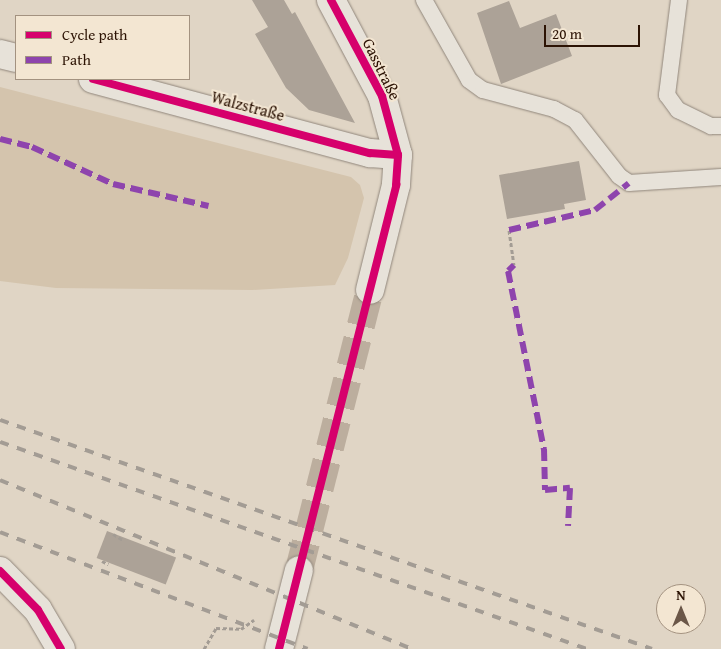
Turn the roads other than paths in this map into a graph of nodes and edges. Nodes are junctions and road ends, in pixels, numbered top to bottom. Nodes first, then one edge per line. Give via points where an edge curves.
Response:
1 (331, 0) edge
2 (424, 0) edge
3 (679, 0) edge
4 (0, 54) edge
5 (15, 58) edge
6 (97, 80) edge
7 (721, 126) edge
8 (398, 155) junction
9 (721, 177) edge
10 (370, 290) tunnel mouth
11 (299, 570) tunnel mouth
12 (0, 571) edge
13 (61, 649) edge
14 (279, 649) edge

1 - 8 street, Gasstraße via 382,96
2 - 9 lane via 469,80 483,90 554,109 575,120 619,176 629,183
3 - 7 lane via 667,95 678,110 711,126
4 - 5 street
6 - 8 street, Walzstraße via 370,153
8 - 10 street, Gasstraße via 396,185
11 - 14 street
12 - 13 street via 38,610

